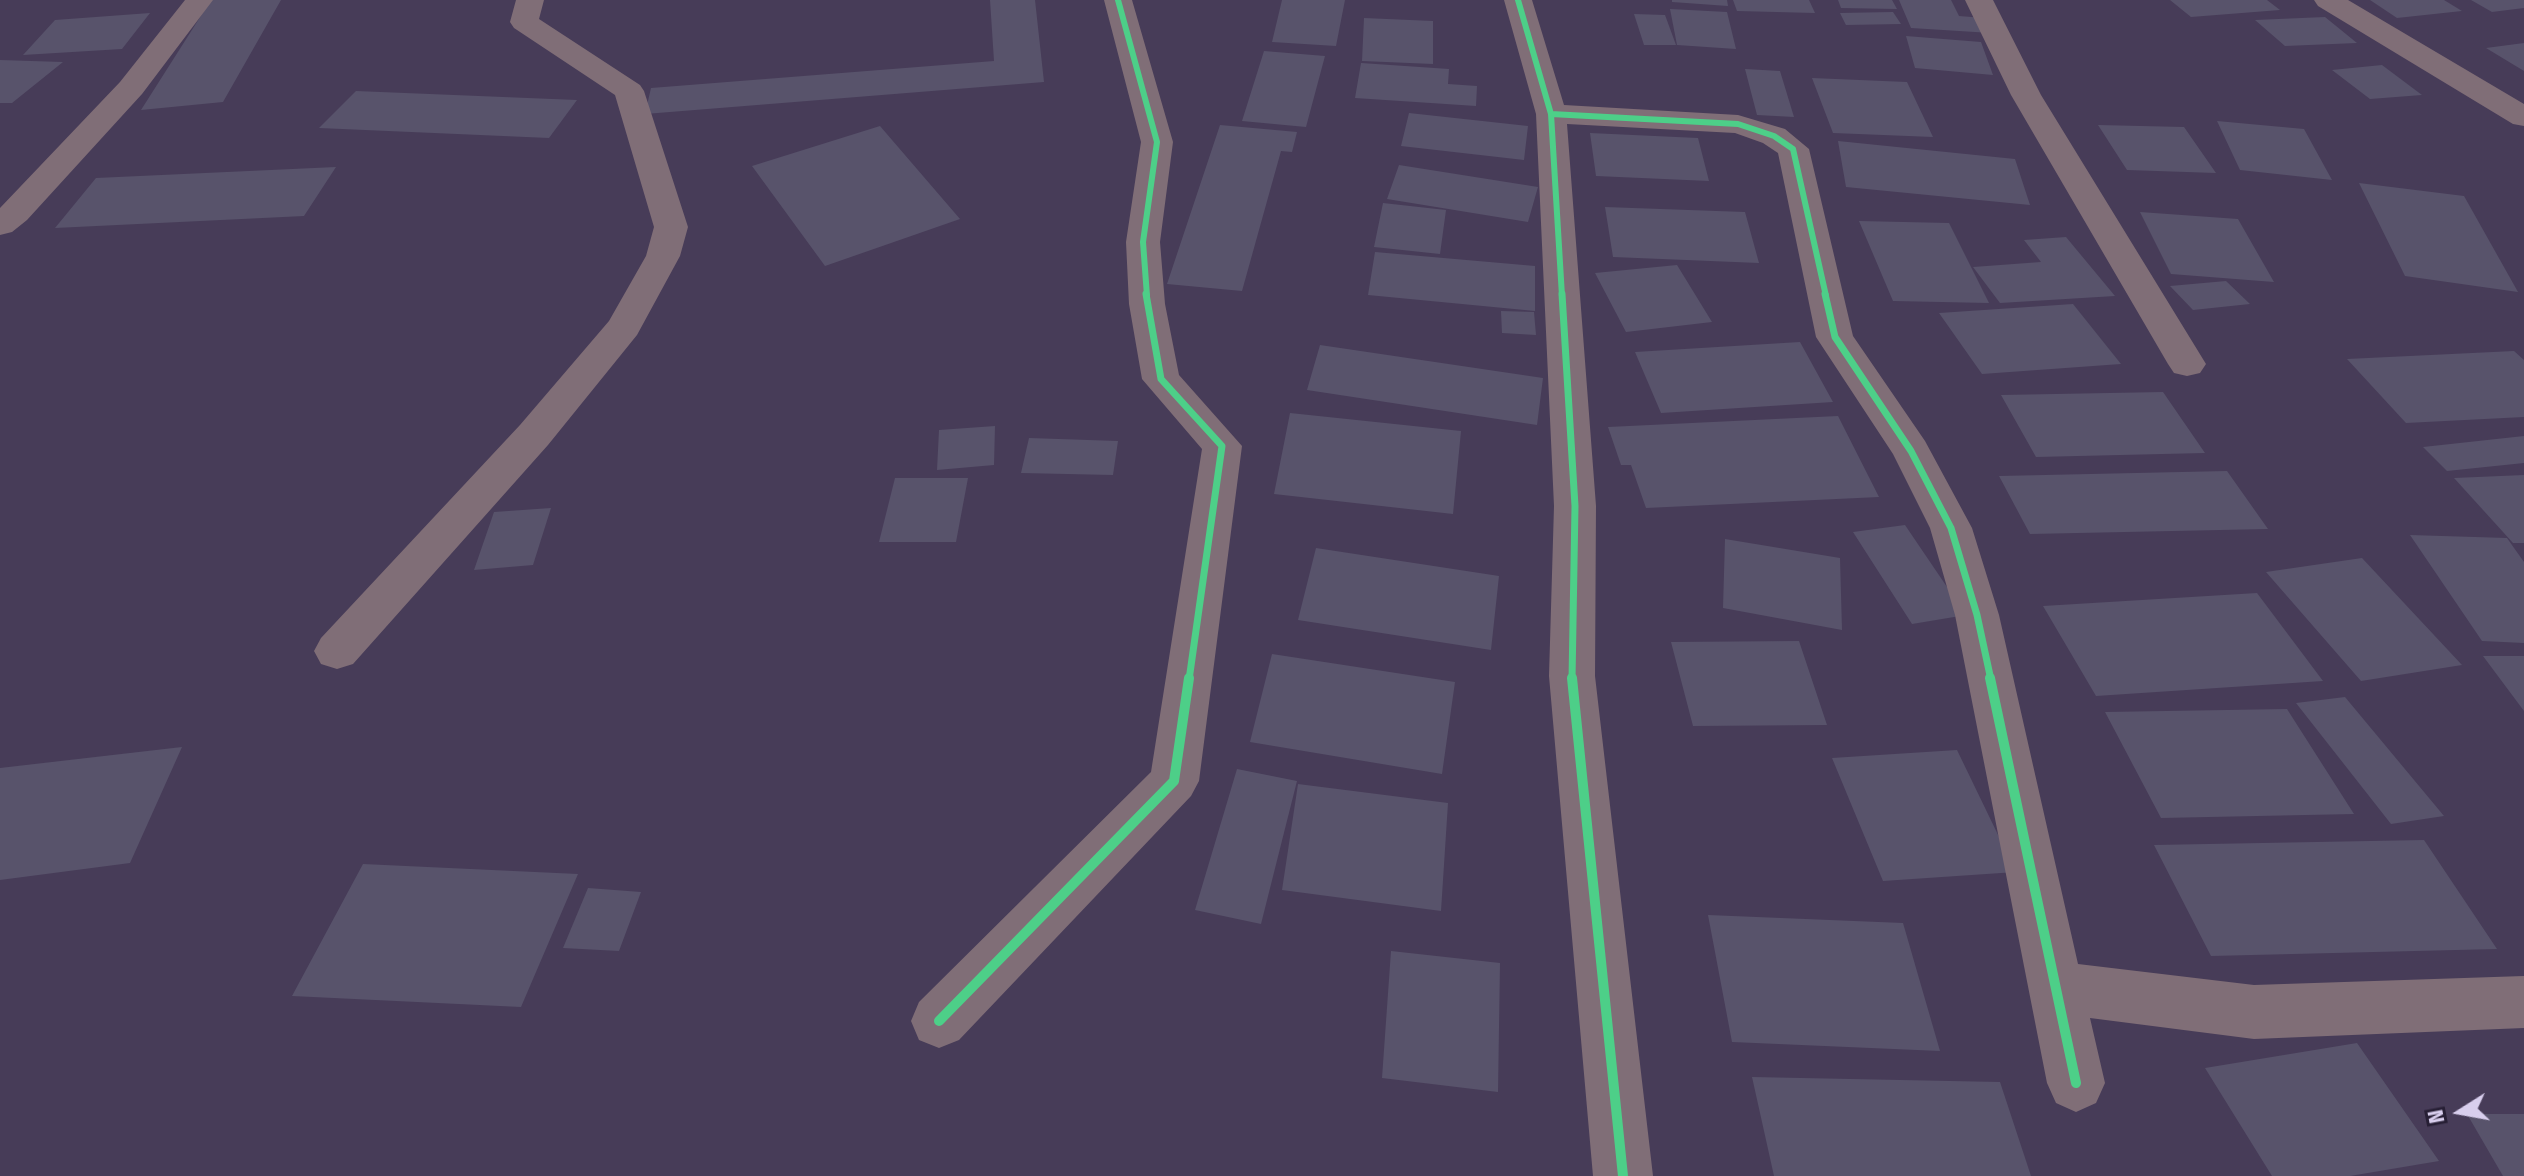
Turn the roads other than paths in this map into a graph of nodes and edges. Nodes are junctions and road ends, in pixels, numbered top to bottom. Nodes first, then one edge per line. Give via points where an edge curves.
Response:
1 (199, 0) edge
2 (530, 0) edge
3 (1118, 0) edge
4 (1518, 0) edge
5 (1979, 0) edge
6 (2328, 0) edge
7 (1551, 114) junction
8 (2524, 117) edge
9 (0, 225) edge
10 (2187, 364) dead end
11 (337, 651) dead end
12 (2057, 988) junction
13 (2524, 1002) edge
14 (939, 1021) dead end
15 (2076, 1083) dead end
16 (1623, 1176) edge

1 - 9 street via 131,88
2 - 11 street via 524,22 629,91 671,227 663,256 624,327 534,435
3 - 14 street via 1157,142 1143,242 1147,304 1161,379 1222,446 1174,781
4 - 7 street
5 - 10 street via 2026,95
6 - 8 street
7 - 12 street via 1738,124 1793,149 1835,337 1911,451 1951,528 1977,615
7 - 16 street via 1575,506 1572,676
12 - 13 street via 2254,1012
12 - 15 street

